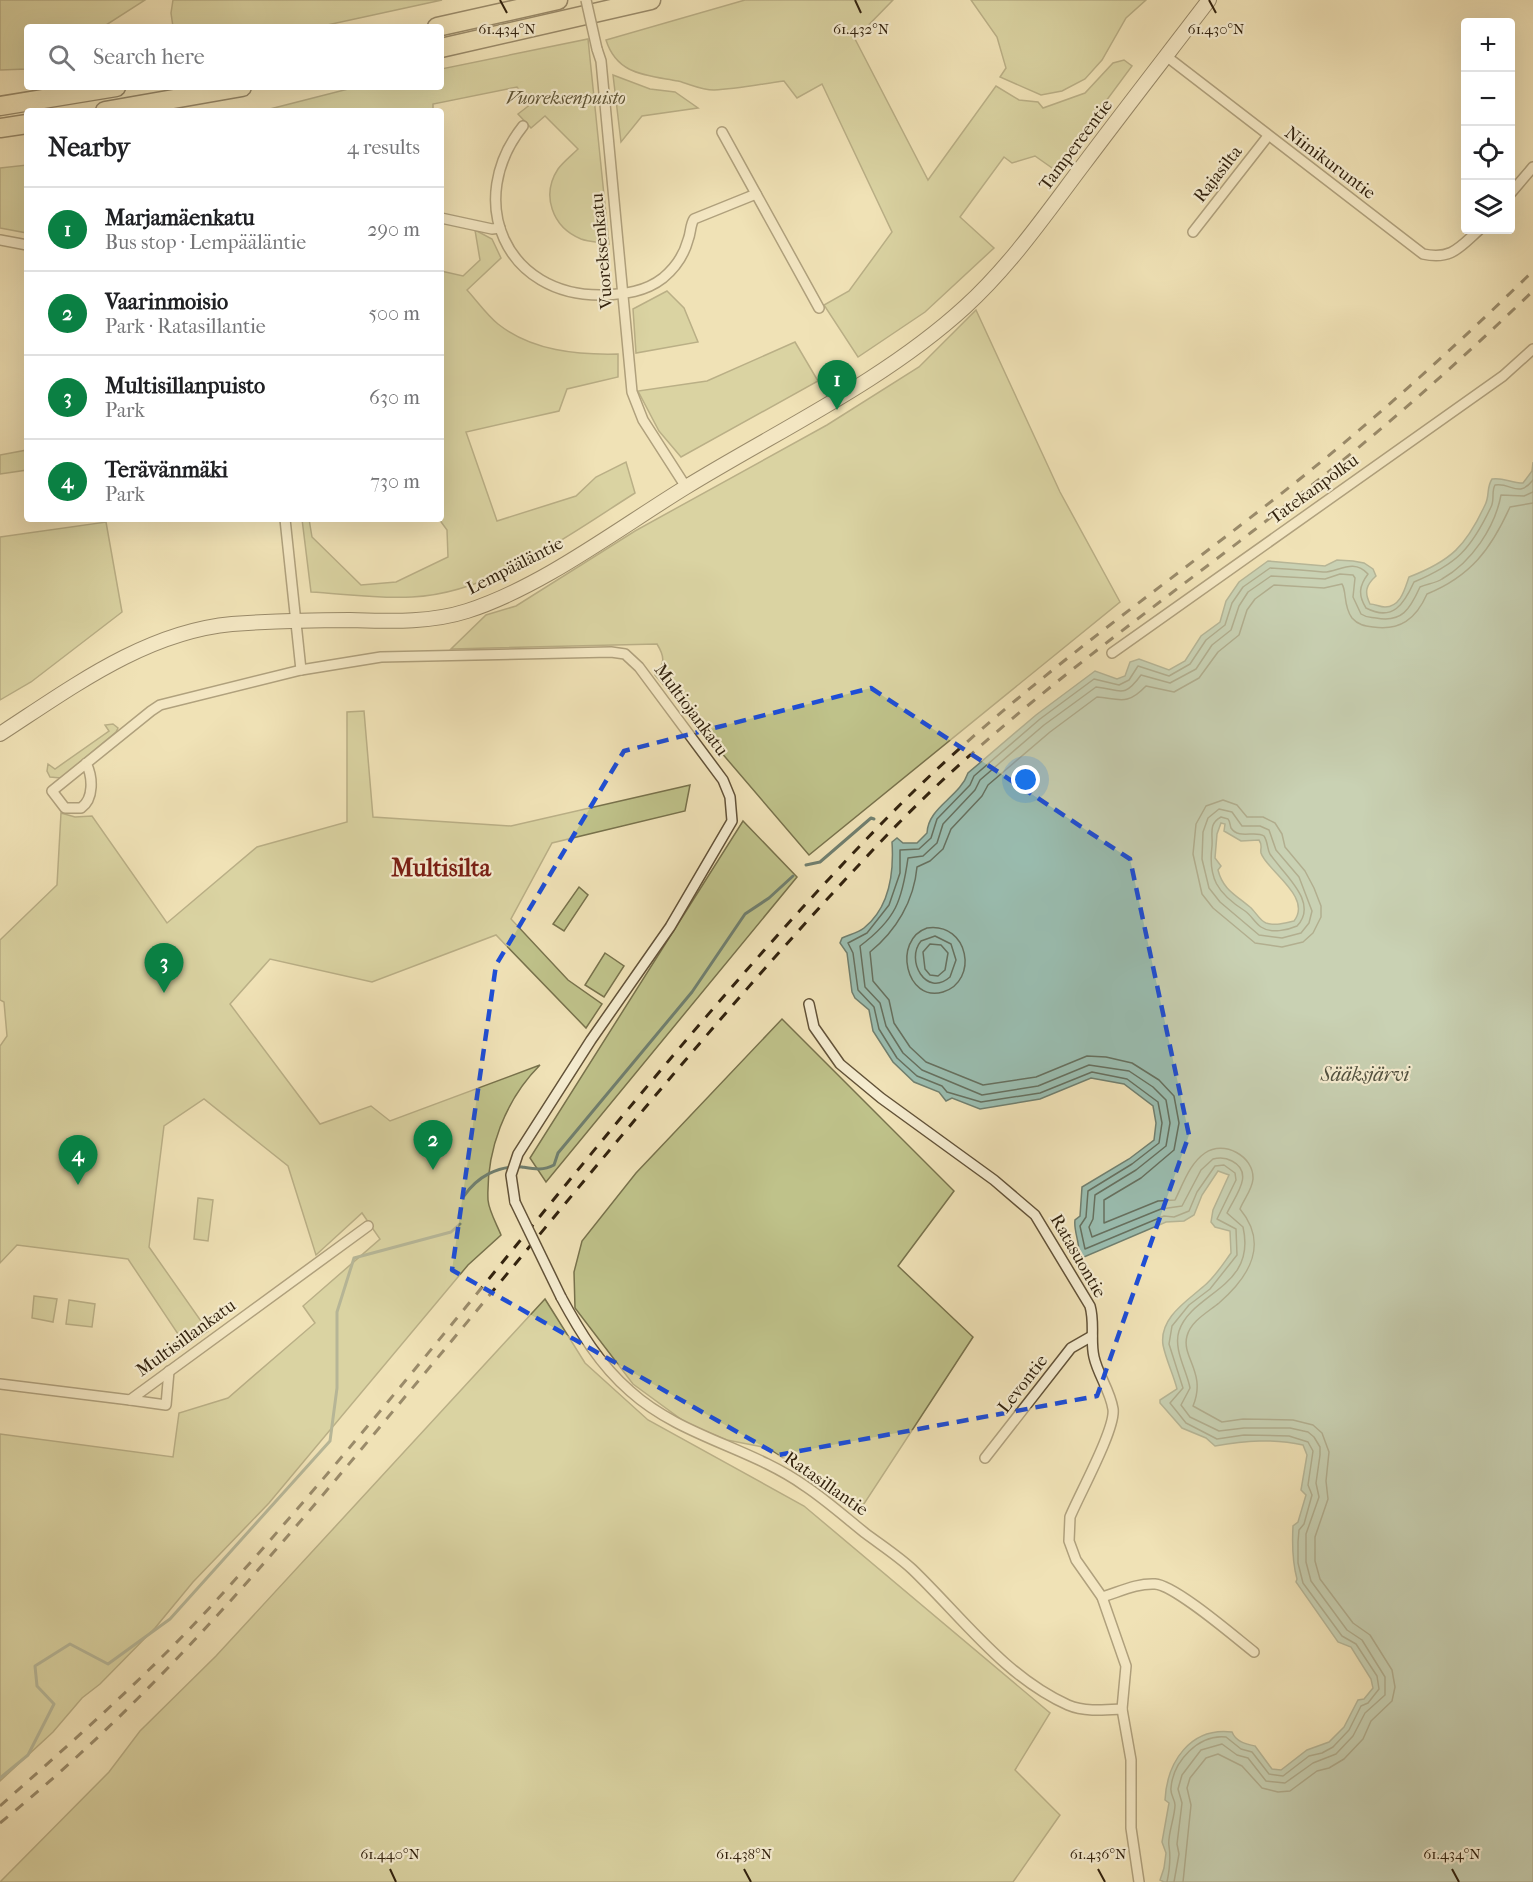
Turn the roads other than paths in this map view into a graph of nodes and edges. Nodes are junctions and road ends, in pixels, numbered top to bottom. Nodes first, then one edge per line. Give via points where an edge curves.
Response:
1 (558, 0) edge
2 (586, 0) edge
3 (651, 0) edge
4 (1209, 0) edge
5 (444, 25) edge
6 (444, 47) edge
7 (1166, 56) junction
8 (98, 90) edge
9 (225, 90) edge
10 (0, 106) edge
11 (122, 108) edge
12 (24, 124) edge
13 (523, 126) dead end
14 (0, 128) edge
15 (722, 132) dead end
16 (1268, 136) junction
17 (1533, 167) edge
18 (1515, 188) edge
19 (756, 194) junction
20 (444, 219) edge
21 (500, 228) junction
22 (1193, 232) dead end
23 (1474, 234) edge
24 (0, 240) edge
25 (24, 244) edge
26 (622, 294) junction
27 (966, 306) joint
28 (819, 308) dead end
29 (1533, 349) edge
30 (686, 487) junction
31 (285, 522) edge
32 (297, 621) junction
33 (1112, 653) dead end
34 (301, 670) junction
35 (0, 734) edge
36 (86, 764) junction
37 (809, 1004) dead end
38 (573, 1066) joint
39 (368, 1226) dead end
40 (1092, 1336) junction
41 (169, 1371) junction
42 (0, 1384) edge
43 (130, 1400) junction
44 (985, 1458) dead end
45 (1102, 1597) junction
46 (1254, 1652) dead end
47 (1122, 1709) junction
48 (1139, 1882) edge

1 - 5 highway
2 - 26 street, Vuoreksenkatu, bridge via 601,61
3 - 6 highway
4 - 7 main road, Tampereentie
7 - 16 street, Niinikuruntie
7 - 27 main road, Tampereentie via 1024,243
8 - 10 highway
9 - 11 highway
12 - 14 highway
13 - 21 street via 505,152 496,180
15 - 19 street
16 - 22 street, Rajasilta
16 - 23 street, Niinikuruntie via 1424,254 1441,257
17 - 18 street
19 - 26 street via 694,219 684,251 672,269 653,285
19 - 28 street
20 - 21 street via 492,230
21 - 26 street via 518,260 553,286 590,295
24 - 25 street
26 - 30 street, Vuoreksenkatu via 634,400
27 - 30 main road, Lempääläntie via 901,357
29 - 33 street, Tatekanpolku via 1503,376
30 - 32 main road, Lempääläntie via 545,574 467,611 401,621
31 - 32 street
32 - 34 street
32 - 35 main road, Lempääläntie via 228,625 155,643 83,681
34 - 36 street, Multiojankatu via 160,705
34 - 38 street, Multiojankatu via 381,657 625,654 723,780 730,797 732,821 670,927
36 - 36 street, Multiojankatu via 52,790 65,808 81,808 88,801 92,780
37 - 40 street, Ratasuontie via 814,1027 840,1064 1035,1215 1090,1306 1094,1320
38 - 47 street, Ratasillantie, bridge via 518,1154 511,1175 515,1202 561,1297 609,1370 631,1392 682,1428 765,1462 804,1485 911,1569 954,1615 1035,1684 1070,1706
39 - 41 street, Multisillankatu
40 - 44 street, Levontie via 1071,1348
40 - 45 street, Ratasuontie via 1094,1360 1114,1415 1068,1528 1076,1560
41 - 43 street, Multisillankatu
41 - 43 street via 166,1406
42 - 43 street, Multisillankatu
45 - 46 street via 1157,1584
45 - 47 street, Ratasuontie via 1126,1666
47 - 48 street via 1131,1760 1131,1828

